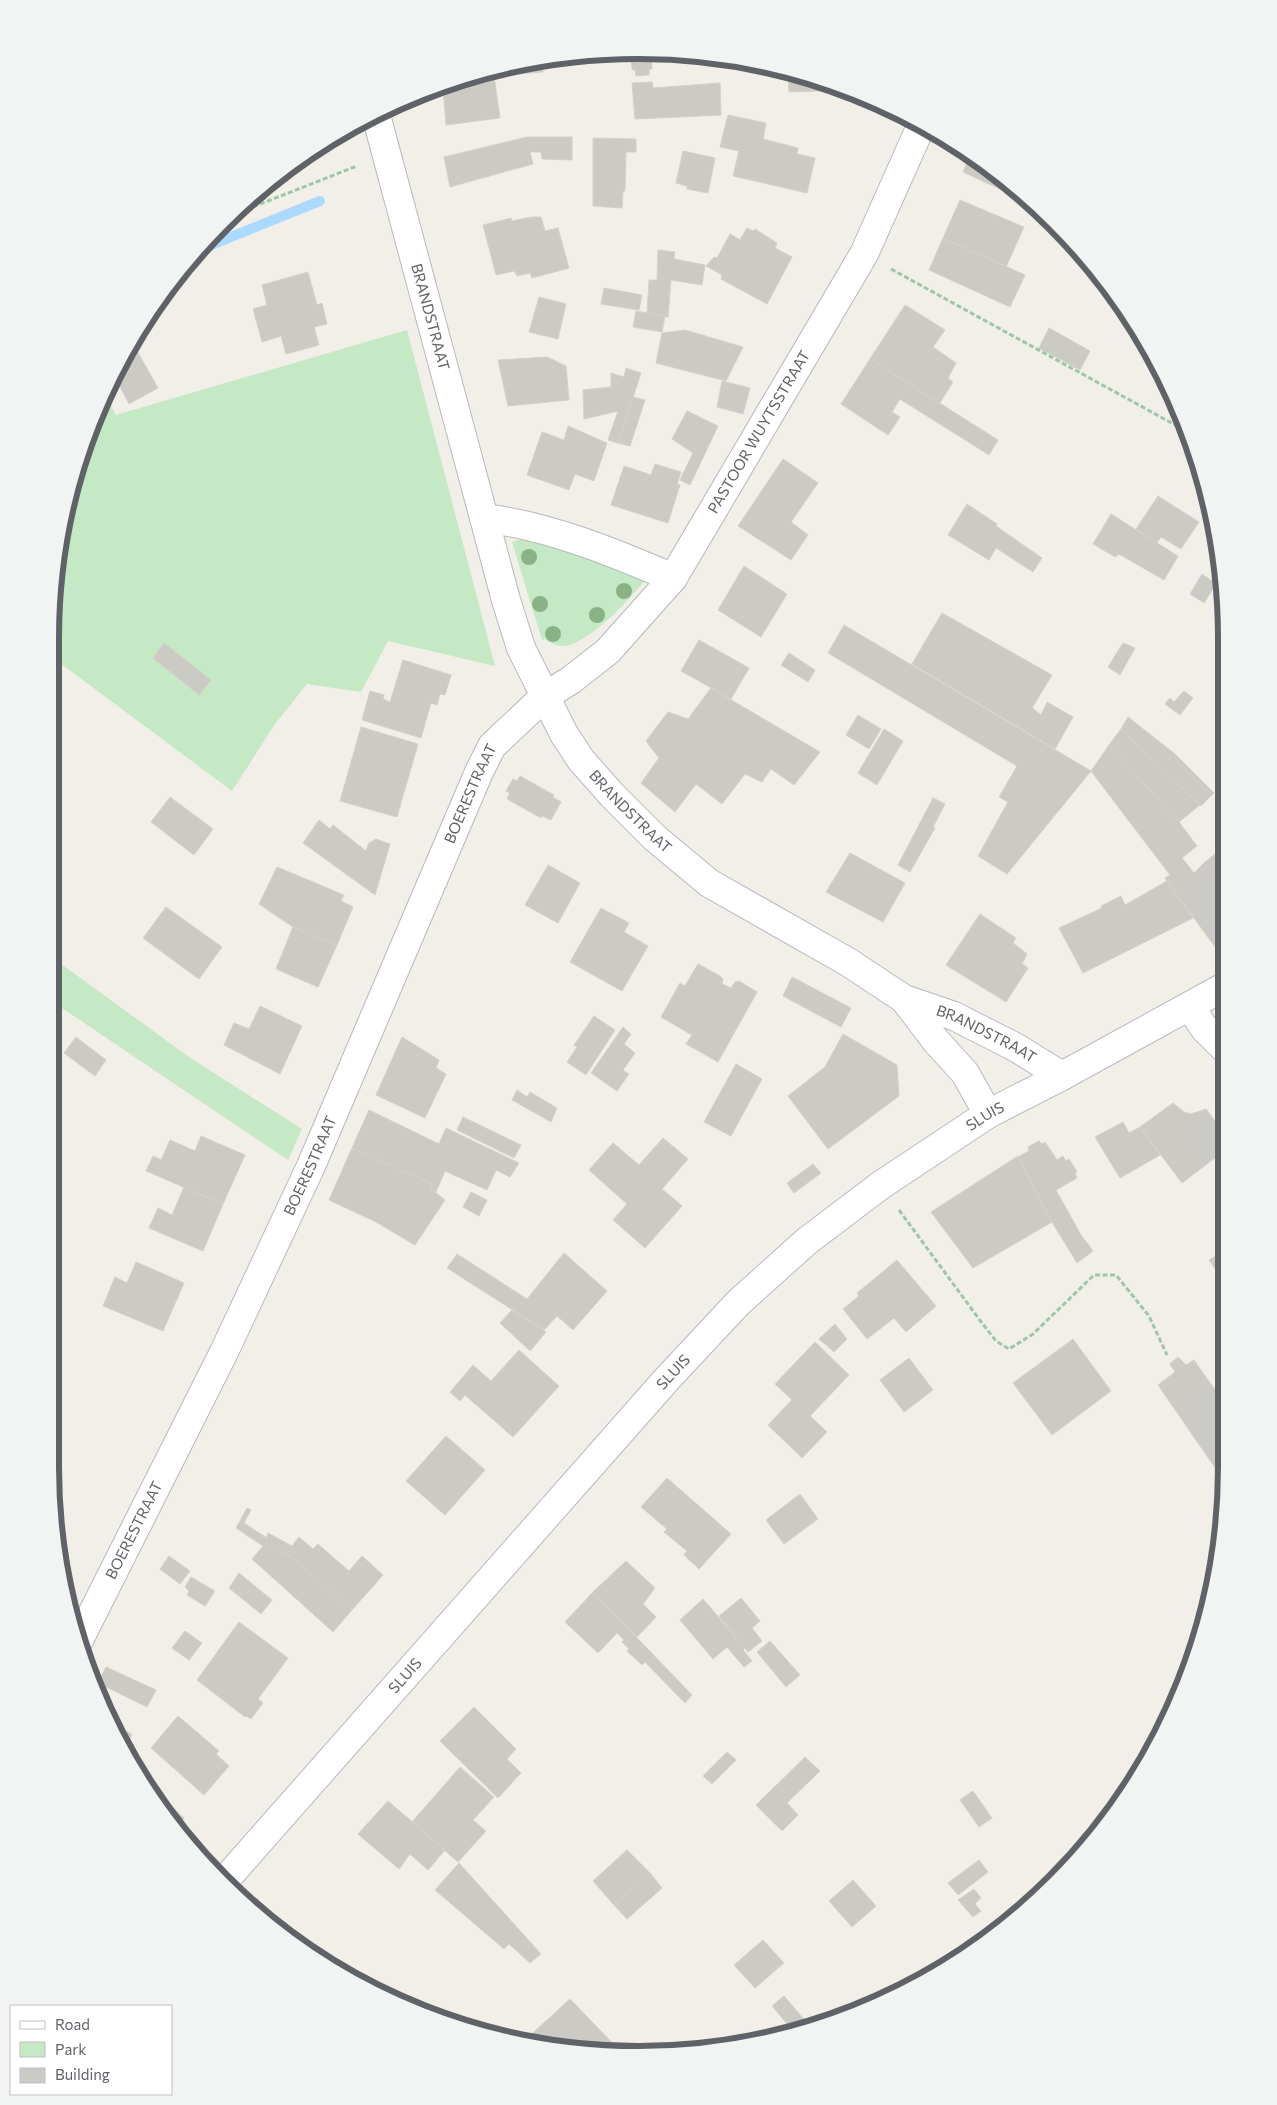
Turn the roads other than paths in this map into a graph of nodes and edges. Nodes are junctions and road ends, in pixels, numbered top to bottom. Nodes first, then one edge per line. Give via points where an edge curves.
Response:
1 (378, 121) edge
2 (919, 132) edge
3 (484, 518) junction
4 (673, 578) junction
5 (544, 697) junction
6 (1218, 991) edge
7 (904, 999) junction
8 (1190, 1007) junction
9 (1218, 1042) edge
10 (1062, 1076) junction
11 (988, 1114) junction
12 (83, 1631) edge
13 (229, 1876) edge

1 - 3 street, BRANDSTRAAT
2 - 4 street, PASTOOR WUYTSSTRAAT via 864,254
3 - 4 street via 512,521 619,555
3 - 5 street, BRANDSTRAAT via 521,648
4 - 5 street, PASTOOR WUYTSSTRAAT via 608,651 572,680
5 - 7 street, BRANDSTRAAT via 581,760 654,838 709,883 848,962
5 - 12 street, BOERESTRAAT via 492,746 479,772 311,1166 224,1352
6 - 8 street, SLUIS
7 - 10 street, BRANDSTRAAT via 954,1016 1015,1047
7 - 11 street, BRANDSTRAAT via 965,1073
8 - 9 street
8 - 10 street, SLUIS
10 - 11 street, SLUIS
11 - 13 street, SLUIS via 881,1185 807,1241 738,1304

